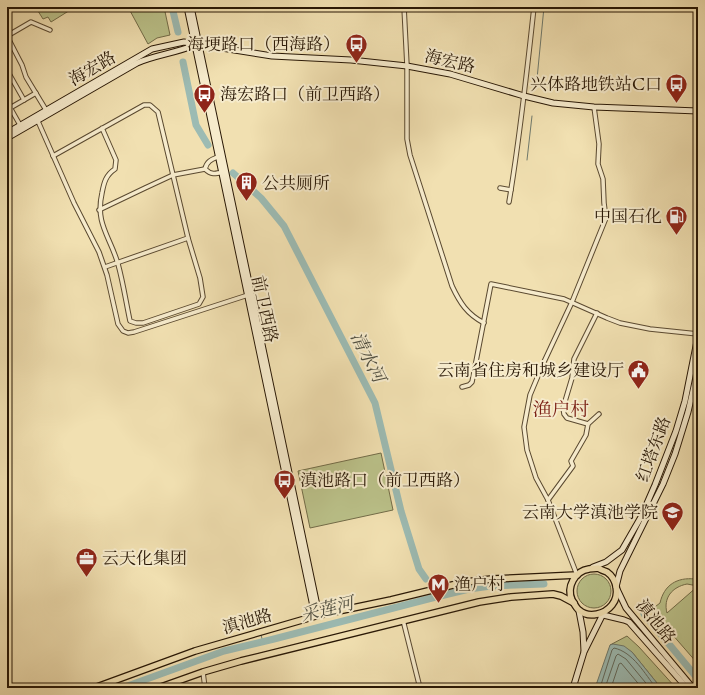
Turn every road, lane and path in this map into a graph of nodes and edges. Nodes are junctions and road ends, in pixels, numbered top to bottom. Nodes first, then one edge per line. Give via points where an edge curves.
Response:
1 (187, 7) edge
2 (191, 7) edge
3 (404, 7) edge
4 (534, 7) edge
5 (50, 30) dead end
6 (7, 36) edge
7 (197, 45) junction
8 (407, 66) junction
9 (7, 70) edge
10 (36, 93) junction
11 (524, 96) junction
12 (24, 100) junction
13 (7, 102) edge
14 (594, 107) junction
15 (10, 108) junction
16 (46, 110) junction
17 (698, 110) edge
18 (37, 118) junction
19 (20, 125) junction
20 (102, 128) junction
21 (7, 133) edge
22 (7, 138) edge
23 (53, 156) junction
24 (220, 156) junction
25 (205, 169) junction
26 (223, 172) junction
27 (174, 175) junction
28 (500, 188) dead end
29 (511, 190) junction
30 (509, 202) dead end
31 (99, 210) junction
32 (188, 238) junction
33 (118, 263) junction
34 (104, 266) junction
35 (250, 295) junction
36 (572, 302) junction
37 (597, 313) junction
38 (484, 323) junction
39 (698, 335) edge
40 (698, 369) edge
41 (462, 387) dead end
42 (599, 414) dead end
43 (588, 424) junction
44 (548, 500) junction
45 (588, 569) junction
46 (577, 575) junction
47 (616, 587) junction
48 (574, 603) junction
49 (579, 611) junction
50 (602, 613) junction
51 (317, 616) junction
52 (614, 617) junction
53 (403, 620) junction
54 (598, 625) junction
55 (584, 652) junction
56 (203, 672) junction
57 (94, 688) edge
58 (158, 688) edge
59 (205, 688) edge
60 (420, 688) edge
61 (573, 688) edge
62 (687, 688) edge
63 (693, 688) edge

1 - 7 main road, 前卫西路
2 - 7 main road, 前卫西路
3 - 8 street
4 - 11 street
5 - 6 street via 31,22
6 - 10 street
7 - 8 main road, 海宏路 via 272,56
7 - 16 main road, 海宏路 via 184,42 152,49
7 - 18 main road, 海宏路 via 137,63
7 - 24 main road, 前卫西路
8 - 11 main road, 海宏路 via 450,74
8 - 38 street via 407,139 410,155 452,286 466,310
9 - 12 street
10 - 12 street
10 - 16 street
11 - 14 main road, 海宏路 via 553,103
11 - 29 street
12 - 15 street
13 - 15 street
14 - 17 main road, 海宏路
14 - 36 street via 599,144 598,164 603,179 606,218
15 - 19 street
16 - 18 main road, 海宏路
18 - 19 main road, 海宏路
18 - 22 main road, 海宏路
18 - 23 street
19 - 21 main road, 海宏路
20 - 23 street
20 - 27 street via 150,104 158,112
20 - 31 street via 116,160 115,169 104,182
23 - 34 street
24 - 25 street via 209,161
24 - 26 main road, 前卫西路
25 - 26 street via 209,173
25 - 27 street
26 - 35 main road, 前卫西路
27 - 31 street
27 - 32 street
28 - 29 street
29 - 30 street
31 - 33 street via 102,225
32 - 33 street
32 - 33 street via 200,278 203,297 199,304 143,323 130,321
33 - 34 street
34 - 35 street via 118,324 128,333
35 - 51 main road, 前卫西路
36 - 37 street
36 - 38 street via 564,298 491,284
36 - 44 street via 530,395 524,427 527,450 536,478
37 - 39 street via 620,323
37 - 43 street via 574,359 572,378 563,408 567,418
38 - 41 street via 472,382
39 - 45 main road, 红塔东路 via 685,401 676,431 641,517 622,550 606,562
40 - 47 main road, 红塔东路 via 676,451 663,484 620,571
42 - 43 street
43 - 44 street via 586,435 571,461 573,466
44 - 46 street
45 - 46 main road
45 - 47 main road via 598,568 607,572 613,578
46 - 48 main road via 571,586
46 - 51 main road, 滇池路 via 465,582
47 - 50 main road via 614,602
47 - 63 main road, 滇池路 via 626,608
48 - 49 main road
48 - 53 main road via 553,594 511,597
49 - 50 main road
49 - 55 main road
50 - 52 main road, 滇池路
50 - 54 main road
51 - 57 main road, 滇池路 via 195,651
52 - 54 main road via 605,619
52 - 62 main road, 滇池路 via 632,626
53 - 56 main road
53 - 60 street
54 - 55 main road
55 - 61 main road
56 - 58 main road
56 - 59 street

